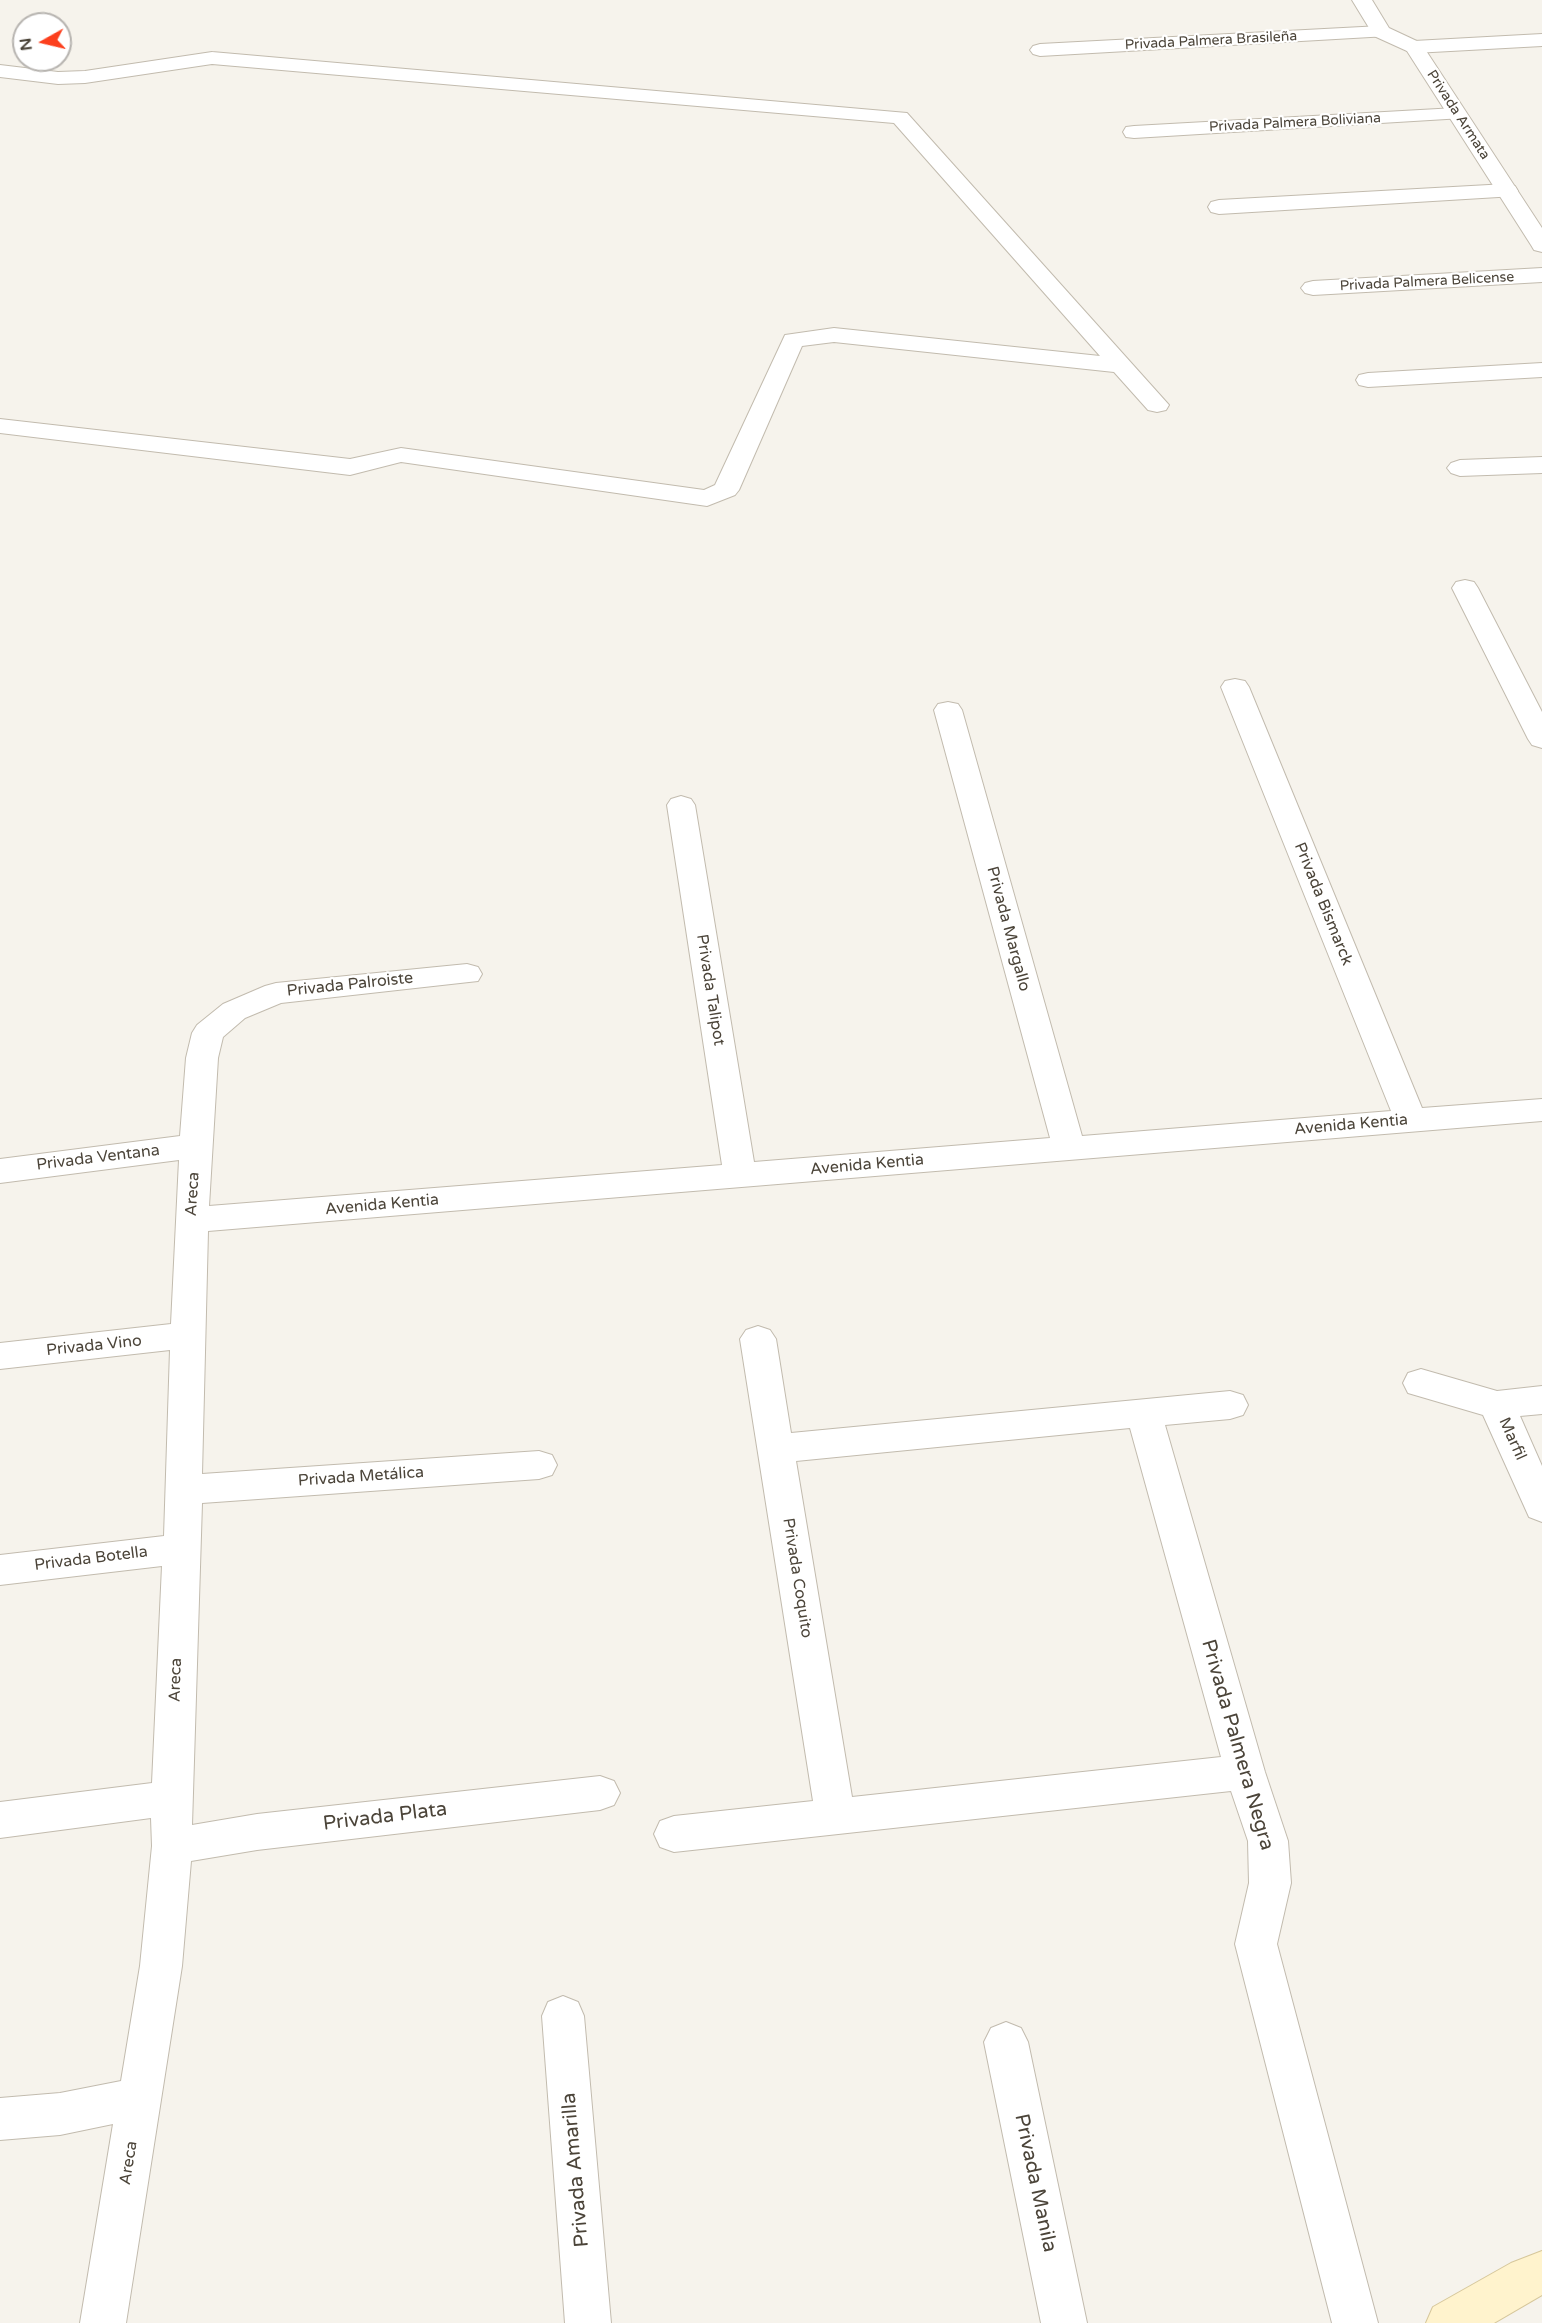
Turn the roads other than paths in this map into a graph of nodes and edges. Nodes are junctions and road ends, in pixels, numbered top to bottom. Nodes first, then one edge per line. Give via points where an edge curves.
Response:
1 (1362, 0) edge
2 (1381, 32) junction
3 (1542, 40) edge
4 (1414, 47) junction
5 (1040, 50) dead end
6 (0, 71) edge
7 (1456, 114) junction
8 (1134, 132) dead end
9 (1507, 192) junction
10 (1219, 207) dead end
11 (1542, 245) edge
12 (1542, 275) edge
13 (1313, 288) dead end
14 (1120, 365) junction
15 (1542, 370) edge
16 (1368, 380) dead end
17 (1157, 405) dead end
18 (0, 426) edge
19 (1542, 465) edge
20 (1460, 468) dead end
21 (1465, 588) dead end
22 (1234, 687) dead end
23 (948, 710) dead end
24 (1542, 739) edge
25 (681, 805) dead end
26 (467, 974) dead end
27 (208, 1033) joint
28 (1542, 1110) edge
29 (1411, 1120) junction
30 (196, 1146) junction
31 (1069, 1149) junction
32 (0, 1171) edge
33 (740, 1175) junction
34 (191, 1220) junction
35 (188, 1335) junction
36 (758, 1339) dead end
37 (0, 1356) edge
38 (1421, 1383) dead end
39 (1542, 1400) edge
40 (1230, 1405) dead end
41 (1497, 1405) junction
42 (1144, 1413) junction
43 (776, 1449) junction
44 (539, 1465) dead end
45 (183, 1490) junction
46 (1542, 1507) edge
47 (182, 1548) junction
48 (0, 1570) edge
49 (1245, 1772) junction
50 (600, 1793) dead end
51 (171, 1798) junction
52 (836, 1816) junction
53 (0, 1820) edge
54 (674, 1834) dead end
55 (172, 1846) junction
56 (563, 2016) dead end
57 (1006, 2042) dead end
58 (140, 2098) junction
59 (0, 2119) edge
60 (1542, 2273) edge
61 (103, 2323) edge
62 (588, 2323) edge
63 (1064, 2323) edge
64 (1355, 2323) edge
65 (1449, 2323) edge

1 - 2 street
2 - 4 street
2 - 5 street, Privada Palmera Brasileña
3 - 4 street
4 - 7 street, Privada Armata
6 - 14 street via 86,77 213,58 900,117
7 - 8 street, Privada Palmera Boliviana
7 - 9 street, Privada Armata
9 - 10 street
9 - 11 street, Privada Armata
12 - 13 street, Privada Palmera Belicense
14 - 17 street
14 - 18 street via 834,335 793,340 726,490 707,498 401,455 350,467
15 - 16 street
19 - 20 street
21 - 24 street
22 - 29 street, Privada Bismarck
23 - 31 street, Privada Margallo
25 - 33 street, Privada Talipot
26 - 27 street, Privada Palroiste via 276,993 234,1011
27 - 30 street, Areca via 202,1058
28 - 29 street, Avenida Kentia
29 - 31 street, Avenida Kentia
30 - 32 street, Privada Ventana
30 - 34 street, Areca
31 - 33 street, Avenida Kentia
33 - 34 street, Avenida Kentia
34 - 35 street, Areca
35 - 37 street, Privada Vino
35 - 45 street, Areca
36 - 43 street, Privada Coquito
38 - 41 street
39 - 41 street
40 - 42 street
41 - 46 street, Marfil
42 - 43 street
42 - 49 street, Privada Palmera Negra
43 - 52 street, Privada Coquito
44 - 45 street, Privada Metálica
45 - 47 street, Areca
47 - 48 street, Privada Botella
47 - 51 street, Areca
49 - 52 street
49 - 64 street, Privada Palmera Negra via 1269,1841 1270,1882 1256,1944
50 - 55 street, Privada Plata via 257,1832
51 - 53 street
51 - 55 street, Areca
52 - 54 street
55 - 58 street, Areca via 161,1966
56 - 62 street, Privada Amarilla
57 - 63 street, Privada Manila
58 - 59 street via 60,2114
58 - 61 street, Areca
60 - 65 main road

